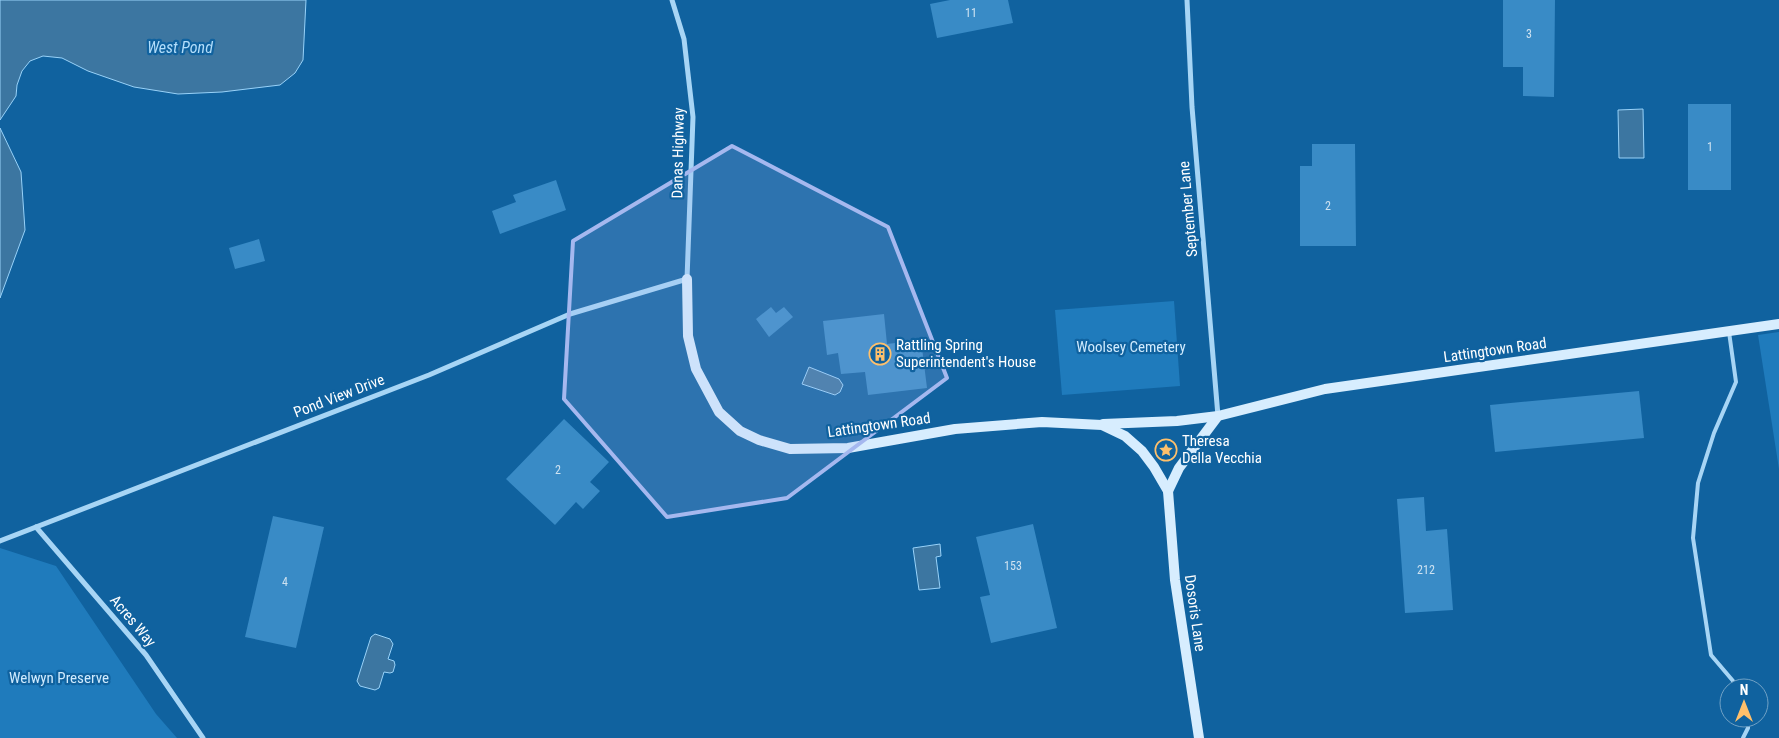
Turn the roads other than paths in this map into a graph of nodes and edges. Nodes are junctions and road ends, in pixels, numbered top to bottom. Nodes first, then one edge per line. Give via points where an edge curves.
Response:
1 (672, 0) edge
2 (1187, 0) edge
3 (687, 279) junction
4 (1779, 324) edge
5 (1729, 332) junction
6 (1218, 416) junction
7 (1102, 424) junction
8 (1168, 491) junction
9 (36, 527) junction
10 (0, 541) edge
11 (1731, 678) edge
12 (204, 738) edge
13 (1199, 738) edge

1 - 3 street, Danas Highway via 684,39 693,117
2 - 6 street, September Lane via 1192,107
3 - 7 street, Lattingtown Road via 688,336 696,369 719,412 740,431 759,440 790,449 848,448 954,429 1042,422
3 - 9 street, Pond View Drive via 570,314 429,375
4 - 5 street, Lattingtown Road
5 - 6 street, Lattingtown Road via 1325,389
5 - 11 lane via 1736,382 1714,433 1698,483 1693,538 1711,655
6 - 7 street, Lattingtown Road
6 - 8 street via 1179,468
7 - 8 street, Lattingtown Road via 1125,436 1142,451
8 - 13 street, Dosoris Lane via 1175,580
9 - 10 street, Pond View Drive
9 - 12 street, Acres Way via 146,655

